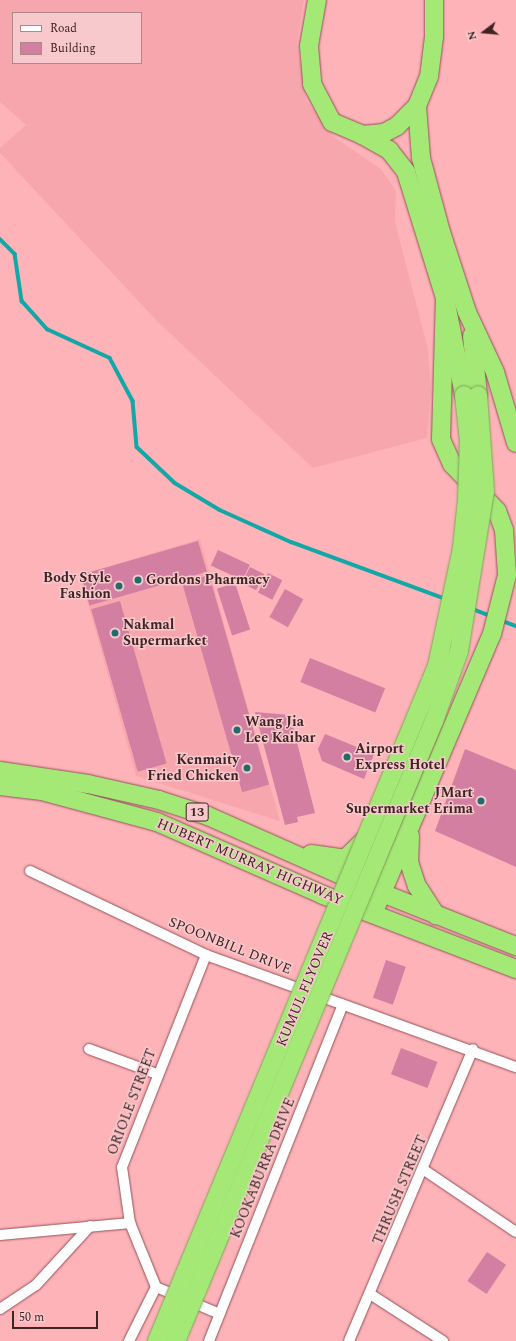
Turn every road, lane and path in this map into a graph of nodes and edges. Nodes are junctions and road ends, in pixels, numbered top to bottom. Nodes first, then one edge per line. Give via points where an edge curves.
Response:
1 (317, 0) edge
2 (434, 0) edge
3 (417, 106) junction
4 (362, 134) junction
5 (445, 298) junction
6 (467, 312) junction
7 (471, 395) junction
8 (516, 443) edge
9 (516, 556) edge
10 (507, 580) junction
11 (476, 670) junction
12 (0, 771) edge
13 (0, 786) edge
14 (415, 813) junction
15 (247, 834) junction
16 (30, 871) dead end
17 (382, 893) junction
18 (373, 914) junction
19 (436, 915) junction
20 (516, 946) edge
21 (206, 955) junction
22 (516, 969) edge
23 (343, 1005) junction
24 (89, 1049) dead end
25 (473, 1049) junction
26 (516, 1066) edge
27 (157, 1074) junction
28 (424, 1170) junction
29 (130, 1223) junction
30 (90, 1226) junction
31 (516, 1232) edge
32 (0, 1235) edge
33 (156, 1287) junction
34 (370, 1294) junction
35 (0, 1309) edge
36 (220, 1314) junction
37 (129, 1341) edge
38 (157, 1341) edge
39 (176, 1341) edge
40 (209, 1341) edge
41 (348, 1341) edge
42 (443, 1341) edge

1 - 4 highway via 309,46 312,84 332,122
2 - 3 highway via 434,37 429,77
3 - 4 highway via 397,126 384,133
3 - 6 highway via 420,158
4 - 5 highway via 390,150 406,172
5 - 7 highway
5 - 10 highway via 441,439 452,464 497,511 504,530
6 - 7 highway
6 - 8 highway via 495,372
7 - 38 highway, KUMUL FLYOVER, bridge via 467,500 446,635 394,776
7 - 39 highway, KUMUL FLYOVER, bridge via 485,491 459,651 434,721
9 - 10 highway
10 - 11 highway via 492,634
11 - 14 highway
11 - 15 highway via 389,816 345,859 322,858
12 - 15 highway, HUBERT MURRAY HIGHWAY / 13 via 88,784 159,800 208,816
13 - 18 highway, HUBERT MURRAY HIGHWAY / 13 via 42,791 157,822
14 - 17 highway
14 - 19 highway via 408,850 409,862 417,886
15 - 17 highway, HUBERT MURRAY HIGHWAY / 13
16 - 21 street, SPOONBILL DRIVE
17 - 18 highway
17 - 19 highway, HUBERT MURRAY HIGHWAY / 13
18 - 22 highway, HUBERT MURRAY HIGHWAY / 13
19 - 20 highway, HUBERT MURRAY HIGHWAY / 13
21 - 23 street, SPOONBILL DRIVE
21 - 27 street, ORIOLE STREET
23 - 25 street, SPOONBILL DRIVE
23 - 36 street, KOOKABURRA DRIVE
24 - 27 street
25 - 26 street, SPOONBILL DRIVE
25 - 28 street, THRUSH STREET
27 - 29 street, ORIOLE STREET via 122,1167
28 - 31 street
28 - 34 street, THRUSH STREET
29 - 30 street
29 - 33 street, ORIOLE STREET
30 - 32 street
30 - 35 street via 36,1285
33 - 36 street
33 - 37 street
34 - 41 street, THRUSH STREET
34 - 42 street
36 - 40 street, KOOKABURRA DRIVE

